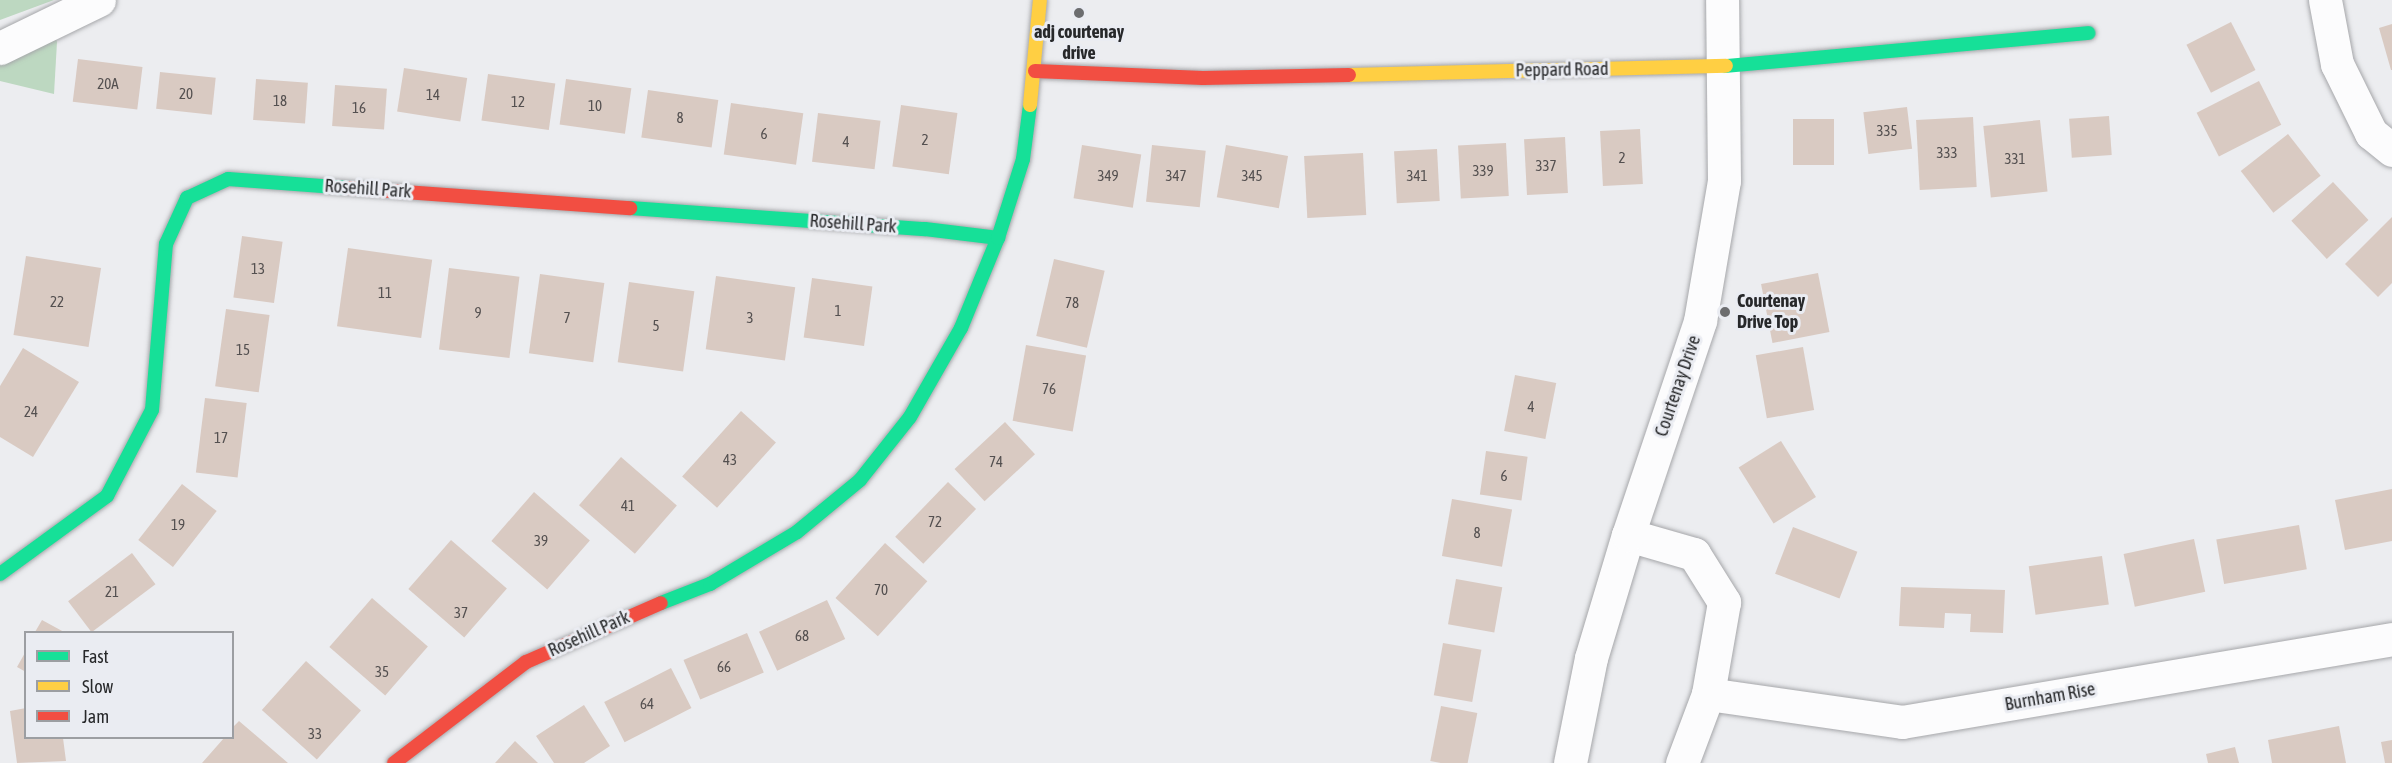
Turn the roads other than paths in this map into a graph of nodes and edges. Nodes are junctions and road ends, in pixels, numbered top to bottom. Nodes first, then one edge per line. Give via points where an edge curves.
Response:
1 (99, 0) edge
2 (1040, 0) edge
3 (1722, 0) edge
4 (2325, 0) edge
5 (2088, 33) dead end
6 (0, 48) edge
7 (1723, 66) junction
8 (1035, 71) junction
9 (2392, 150) edge
10 (998, 238) junction
11 (1628, 536) junction
12 (0, 574) edge
13 (2392, 639) edge
14 (1708, 694) junction
15 (394, 763) edge
16 (1570, 763) edge
17 (1682, 763) edge

1 - 6 street
2 - 8 street, Rosehill Park
3 - 7 street, Courtenay Drive
4 - 9 street via 2337,64 2371,133
5 - 7 street, Peppard Road
7 - 8 street, Peppard Road via 1203,78
7 - 11 street, Courtenay Drive via 1725,181 1700,321
8 - 10 street, Rosehill Park via 1023,159
10 - 12 street, Rosehill Park via 925,229 228,179 187,198 166,244 152,410 107,496
10 - 15 street, Rosehill Park via 955,338 910,417 860,480 797,532 710,584 526,662
11 - 14 street via 1694,554 1724,602
11 - 16 street, Courtenay Drive via 1591,658
13 - 14 street, Burnham Rise via 1902,722
14 - 17 street

